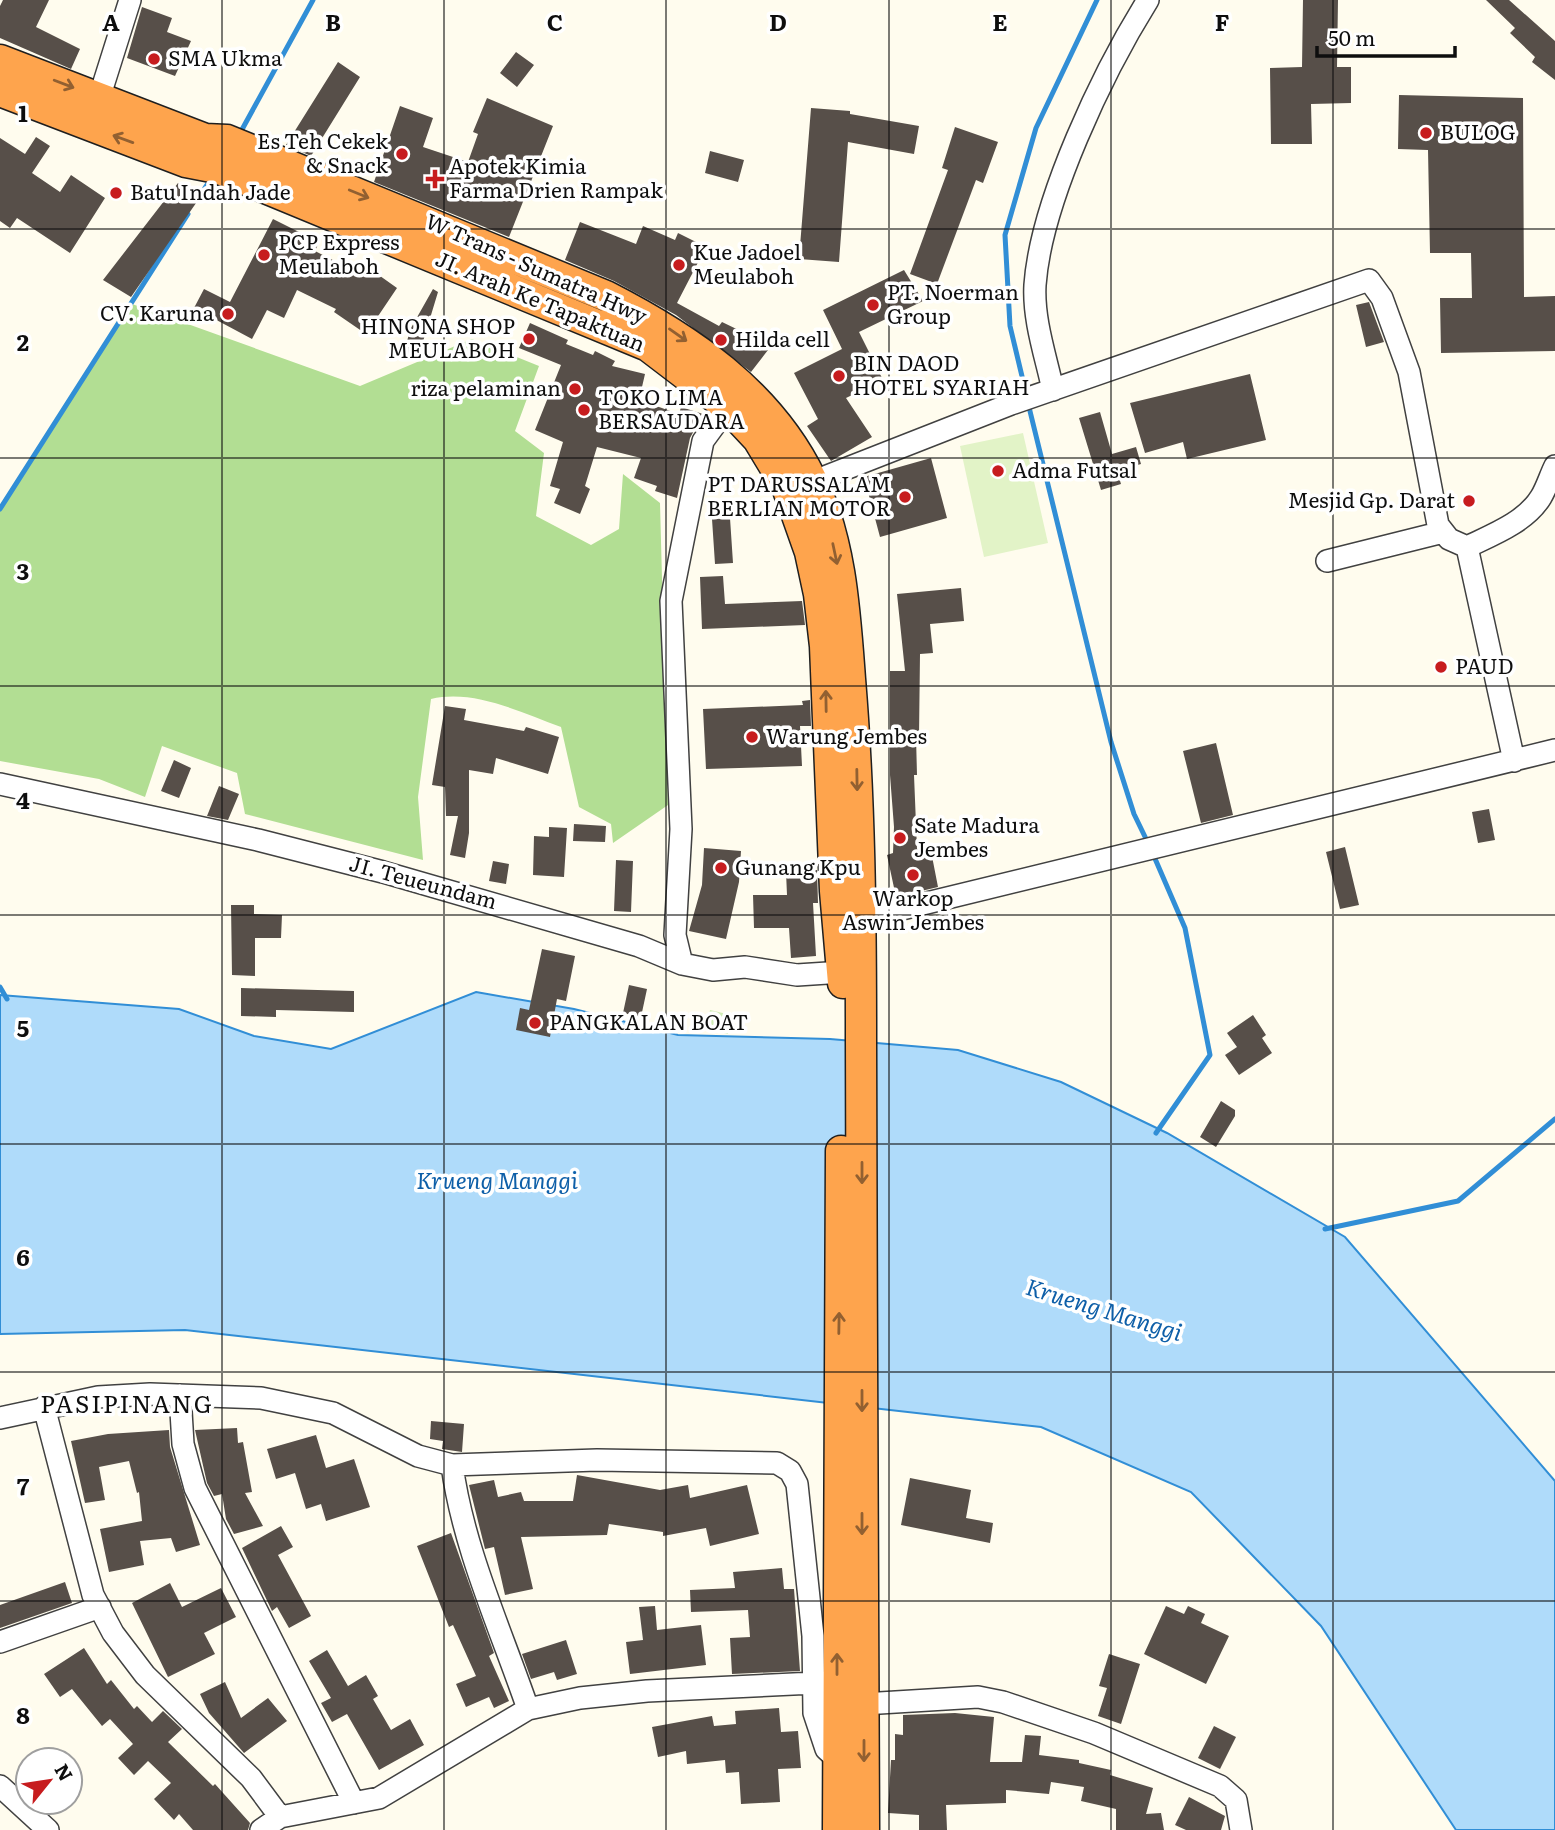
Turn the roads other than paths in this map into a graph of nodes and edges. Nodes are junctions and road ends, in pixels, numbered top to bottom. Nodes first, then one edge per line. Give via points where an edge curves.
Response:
1 (130, 0) edge
2 (1148, 0) edge
3 (0, 60) edge
4 (0, 91) edge
5 (99, 98) junction
6 (90, 126) junction
7 (217, 149) junction
8 (1048, 391) junction
9 (728, 407) junction
10 (1555, 466) edge
11 (812, 482) junction
12 (1443, 532) junction
13 (1467, 547) junction
14 (1327, 561) dead end
15 (1555, 750) edge
16 (1514, 761) junction
17 (0, 784) edge
18 (861, 919) junction
19 (682, 964) junction
20 (852, 965) junction
21 (180, 1395) junction
22 (44, 1407) junction
23 (0, 1418) edge
24 (850, 1460) junction
25 (452, 1465) junction
26 (100, 1607) junction
27 (0, 1642) edge
28 (814, 1683) junction
29 (863, 1704) junction
30 (528, 1709) junction
31 (837, 1759) junction
32 (0, 1786) edge
33 (354, 1802) junction
34 (280, 1817) junction
35 (48, 1830) edge
36 (261, 1830) edge
37 (838, 1830) edge
38 (864, 1830) edge
39 (1241, 1830) edge

1 - 5 street
2 - 8 street via 1095,101 1052,205 1040,249 1035,288
3 -> 5 highway
4 - 6 highway
5 - 6 street
5 - 7 highway
7 -> 6 highway via 187,162
7 - 9 highway, JI. Arah Ke Tapaktuan via 648,346
7 -> 11 highway, W Trans - Sumatra Hwy via 606,296 666,327 702,352 767,413
8 - 11 street
8 - 12 street via 1369,280 1382,298 1409,372 1434,512
9 - 19 street via 703,441 671,601 681,803 677,925
20 -> 9 highway, JI. Arah Ke Tapaktuan via 835,891 825,646 810,552 787,486 758,439
10 - 13 street via 1530,510
11 -> 18 highway, W Trans - Sumatra Hwy via 830,529 845,614 856,752
12 - 13 street
12 - 14 street
13 - 16 street
15 - 16 street
16 - 18 street
17 - 19 street, JI. Teueundam via 370,869 639,946
18 - 20 highway, W Trans - Sumatra Hwy
19 - 20 street, JI. Teueundam via 797,975
20 - 24 highway
21 - 22 street via 98,1397
21 - 25 street via 261,1398 332,1413 418,1456
21 - 33 street via 183,1444 195,1488
22 - 23 street
22 - 26 street via 78,1545
24 -> 29 highway
31 -> 24 highway
25 - 28 street via 597,1460 777,1463 790,1471 797,1484
25 - 30 street via 479,1566
26 - 27 street
26 - 34 street via 128,1657 251,1779
28 - 30 street via 647,1691
28 - 31 street via 819,1734
29 -> 38 highway
29 - 39 street via 978,1697 1003,1702 1094,1733 1220,1786 1236,1800
30 - 33 street via 379,1798
31 - 37 highway
32 - 35 street
33 - 34 street
34 - 36 street

